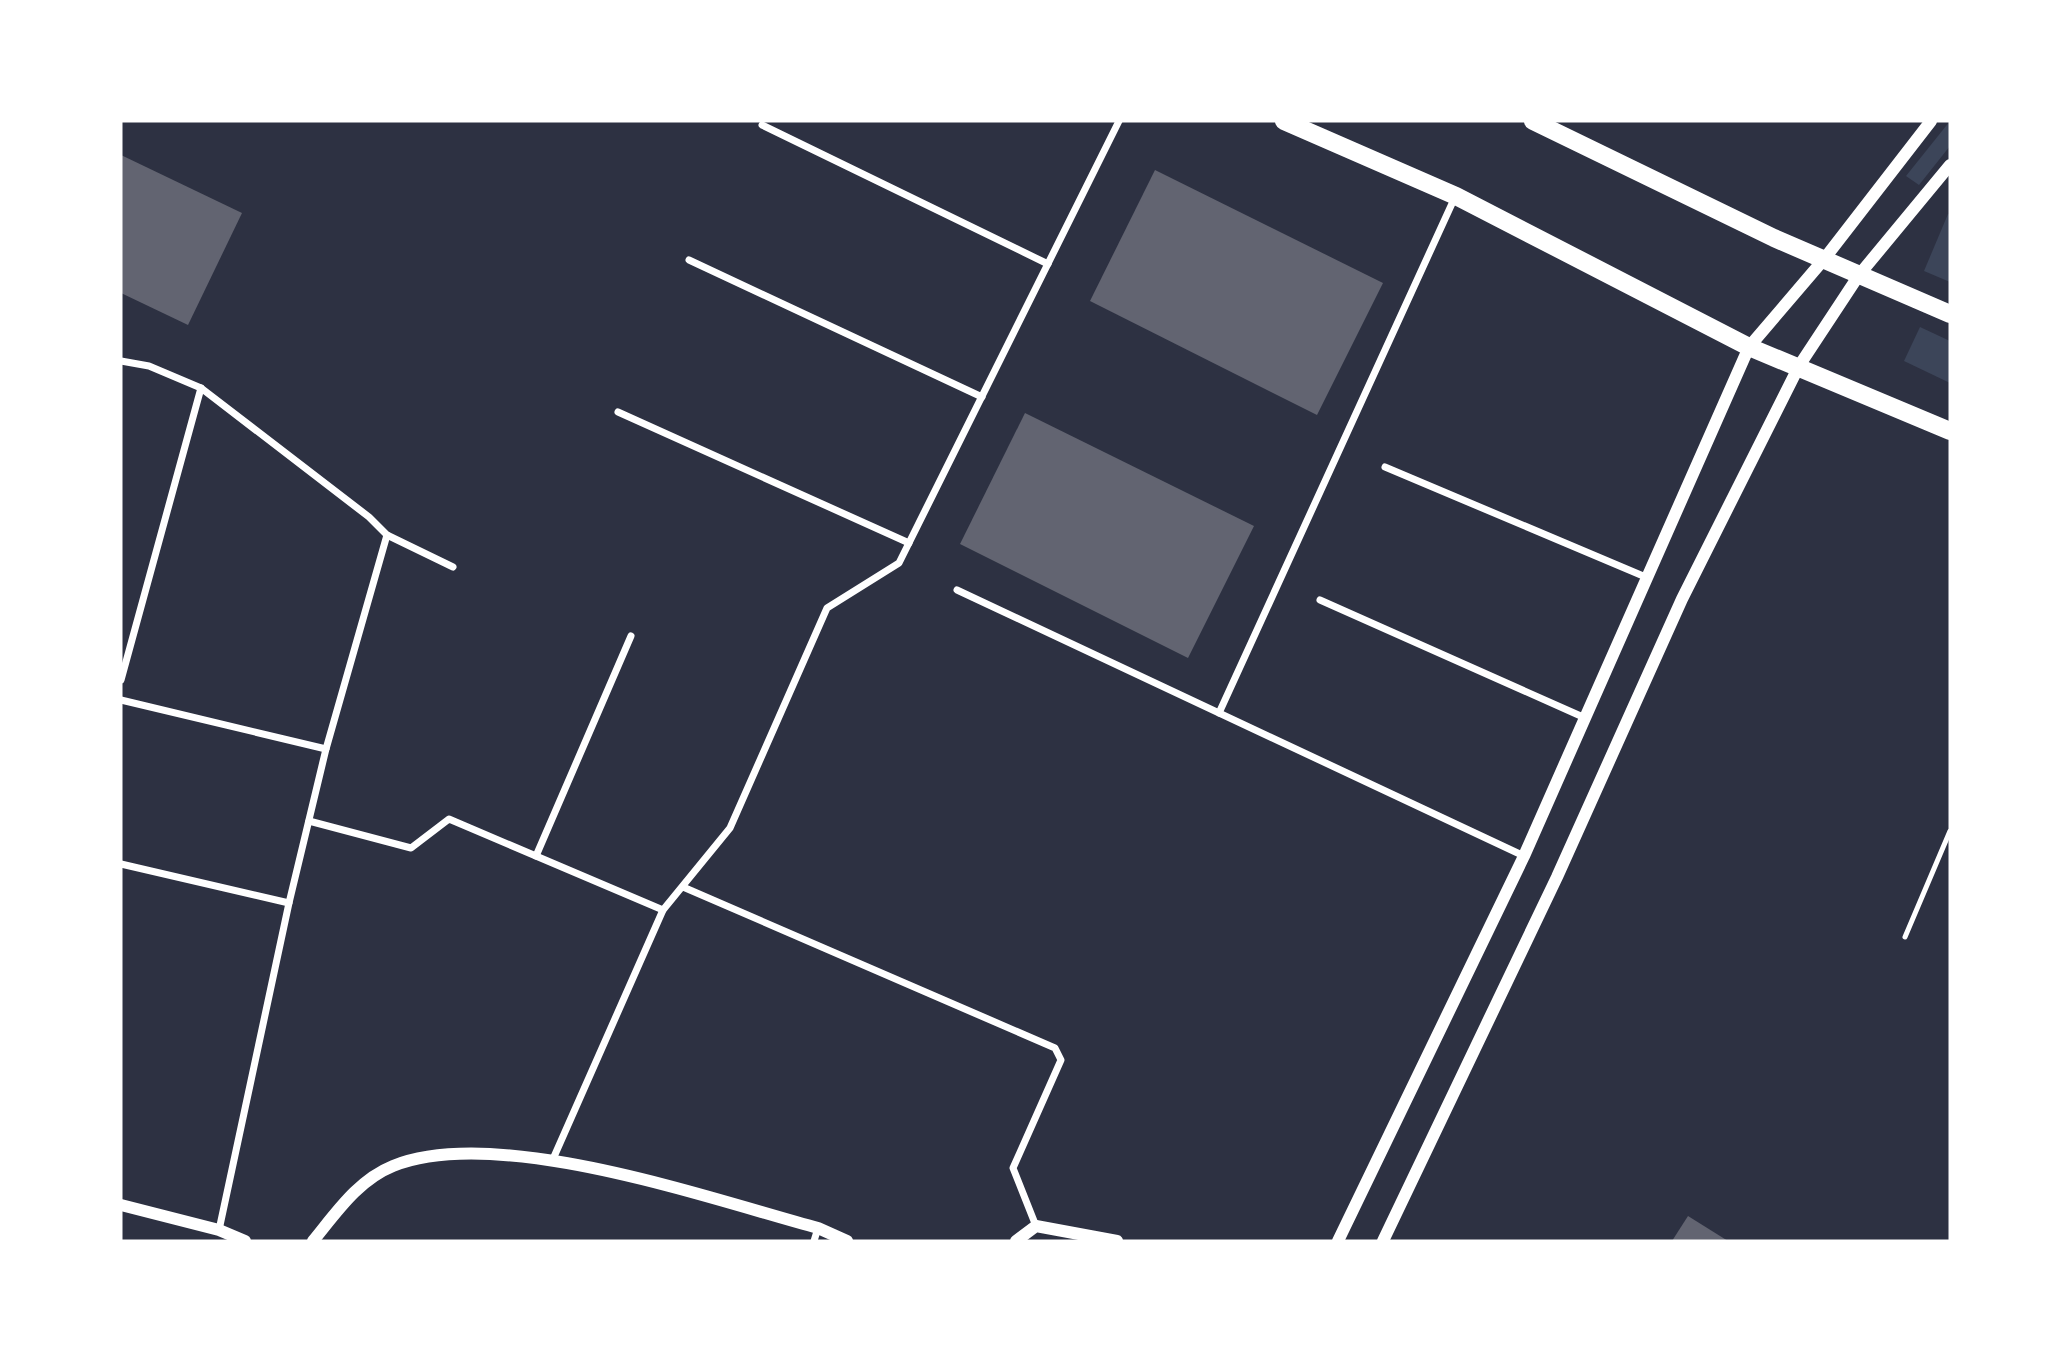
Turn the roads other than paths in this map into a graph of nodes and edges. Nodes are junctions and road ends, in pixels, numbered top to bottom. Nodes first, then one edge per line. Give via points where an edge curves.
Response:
1 (1119, 121) edge
2 (1284, 121) edge
3 (1533, 121) edge
4 (1931, 121) edge
5 (762, 125) dead end
6 (1950, 165) edge
7 (1456, 196) junction
8 (1825, 258) junction
9 (689, 260) dead end
10 (1048, 264) junction
11 (1859, 275) junction
12 (1950, 314) edge
13 (1749, 347) junction
14 (121, 361) edge
15 (1799, 366) junction
16 (201, 388) junction
17 (982, 397) junction
18 (618, 412) dead end
19 (1950, 431) edge
20 (1385, 467) dead end
21 (387, 535) junction
22 (909, 544) junction
23 (453, 567) dead end
24 (1648, 578) junction
25 (957, 590) dead end
26 (1320, 600) dead end
27 (631, 636) dead end
28 (121, 680) edge
29 (121, 700) edge
30 (1219, 713) junction
31 (1583, 717) junction
32 (326, 749) junction
33 (309, 821) junction
34 (1950, 831) edge
35 (536, 856) junction
36 (1524, 856) junction
37 (121, 864) edge
38 (683, 887) junction
39 (289, 902) junction
40 (663, 910) junction
41 (1905, 937) dead end
42 (553, 1159) junction
43 (121, 1205) edge
44 (1036, 1226) junction
45 (818, 1228) junction
46 (219, 1230) junction
47 (245, 1241) edge
48 (313, 1241) edge
49 (814, 1241) edge
50 (847, 1241) edge
51 (1016, 1241) edge
52 (1117, 1241) edge
53 (1338, 1241) edge
54 (1383, 1241) edge

1 - 10 street
2 - 7 main road
3 - 8 main road via 1774,238
4 - 8 street
5 - 10 street
6 - 11 street
7 - 13 main road
7 - 30 street
8 - 11 main road
8 - 13 street
9 - 17 street
10 - 17 street
11 - 12 main road
11 - 15 street
13 - 15 main road
13 - 24 street
14 - 16 street via 149,366
15 - 19 main road
15 - 54 street via 1682,599 1558,877
16 - 21 street
16 - 28 street
17 - 22 street
18 - 22 street
20 - 24 street
21 - 23 street
21 - 32 street
22 - 38 street via 899,563 827,608 730,828
24 - 31 street
25 - 30 street
26 - 31 street
27 - 35 street
29 - 32 street
30 - 36 street
31 - 36 street
32 - 33 street
33 - 35 street via 411,848 449,818
33 - 39 street
34 - 41 lane
35 - 40 street
36 - 53 street
37 - 39 street
38 - 40 street
38 - 44 street via 1055,1048 1061,1060 1013,1168
39 - 46 street
40 - 42 street
42 - 45 street
42 - 48 street via 450,1152 393,1166 353,1192
43 - 46 street
44 - 51 street
44 - 52 street
45 - 49 street
45 - 50 street
46 - 47 street

